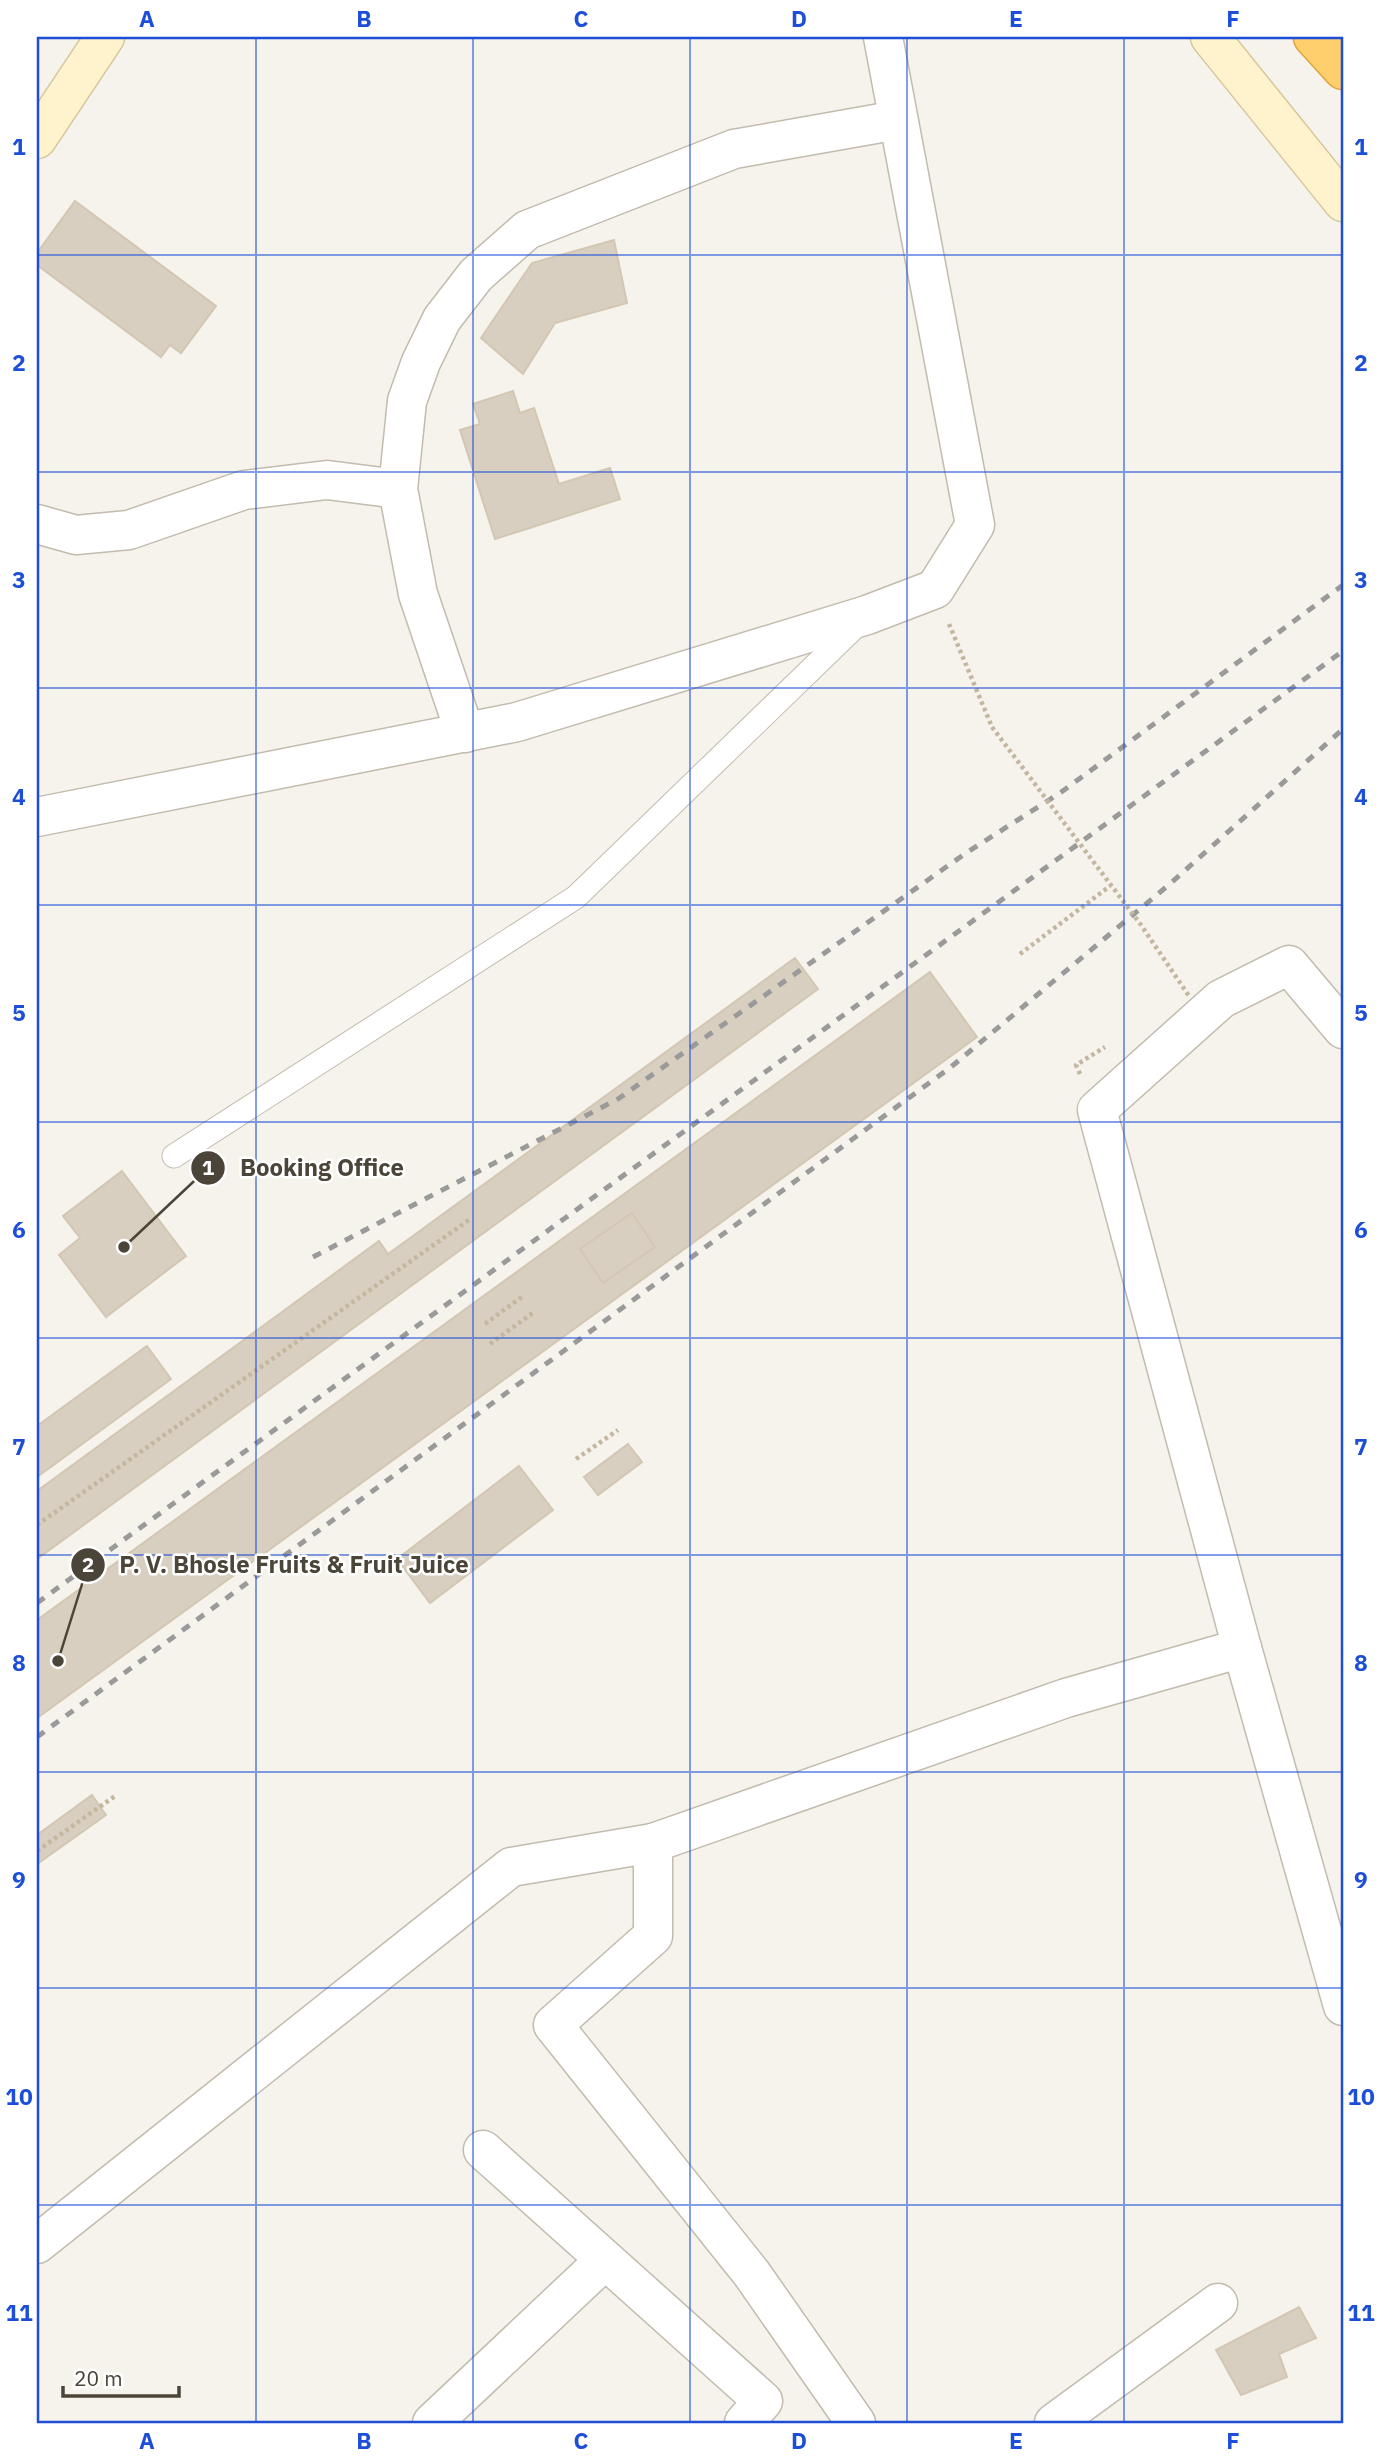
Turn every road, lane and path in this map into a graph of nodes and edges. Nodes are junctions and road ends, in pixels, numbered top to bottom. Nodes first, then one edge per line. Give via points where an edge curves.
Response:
1 (105, 37) edge
2 (883, 37) edge
3 (1210, 37) edge
4 (1313, 37) edge
5 (1343, 70) edge
6 (898, 120) junction
7 (37, 139) edge
8 (1343, 202) edge
9 (398, 489) junction
10 (37, 524) edge
11 (935, 589) junction
12 (867, 615) junction
13 (465, 733) junction
14 (37, 817) edge
15 (1110, 886) junction
16 (1020, 954) dead end
17 (1189, 996) dead end
18 (1343, 1029) edge
19 (174, 1156) dead end
20 (469, 1220) dead end
21 (523, 1296) dead end
22 (534, 1312) dead end
23 (485, 1324) dead end
24 (490, 1344) dead end
25 (618, 1430) dead end
26 (576, 1459) dead end
27 (37, 1525) edge
28 (1242, 1648) junction
29 (115, 1796) dead end
30 (653, 1843) junction
31 (37, 1851) edge
32 (1343, 2006) edge
33 (483, 2150) dead end
34 (37, 2244) edge
35 (605, 2260) junction
36 (1218, 2303) dead end
37 (432, 2423) edge
38 (744, 2423) edge
39 (856, 2423) edge
40 (1054, 2423) edge

1 - 7 main road
2 - 6 street
3 - 8 main road
4 - 5 highway
6 - 9 street via 734,149 527,230 477,275 442,319 407,401
6 - 11 street via 975,525
9 - 10 street via 327,480 244,490 129,530 76,535
9 - 13 street via 418,594
11 - 12 street
11 - 15 path, bridge via 992,727
12 - 13 street via 517,722
12 - 19 lane via 576,897
13 - 14 street
15 - 16 path
15 - 17 path, bridge
18 - 28 street via 1289,965 1221,999 1097,1110
20 - 27 path
21 - 23 path
22 - 24 path
25 - 26 path
28 - 30 street via 1066,1698
28 - 32 street
29 - 31 path
30 - 34 street via 511,1867
30 - 39 street via 653,1936 553,2025 752,2274
33 - 35 street
35 - 37 street
35 - 38 street via 763,2401
36 - 40 street

